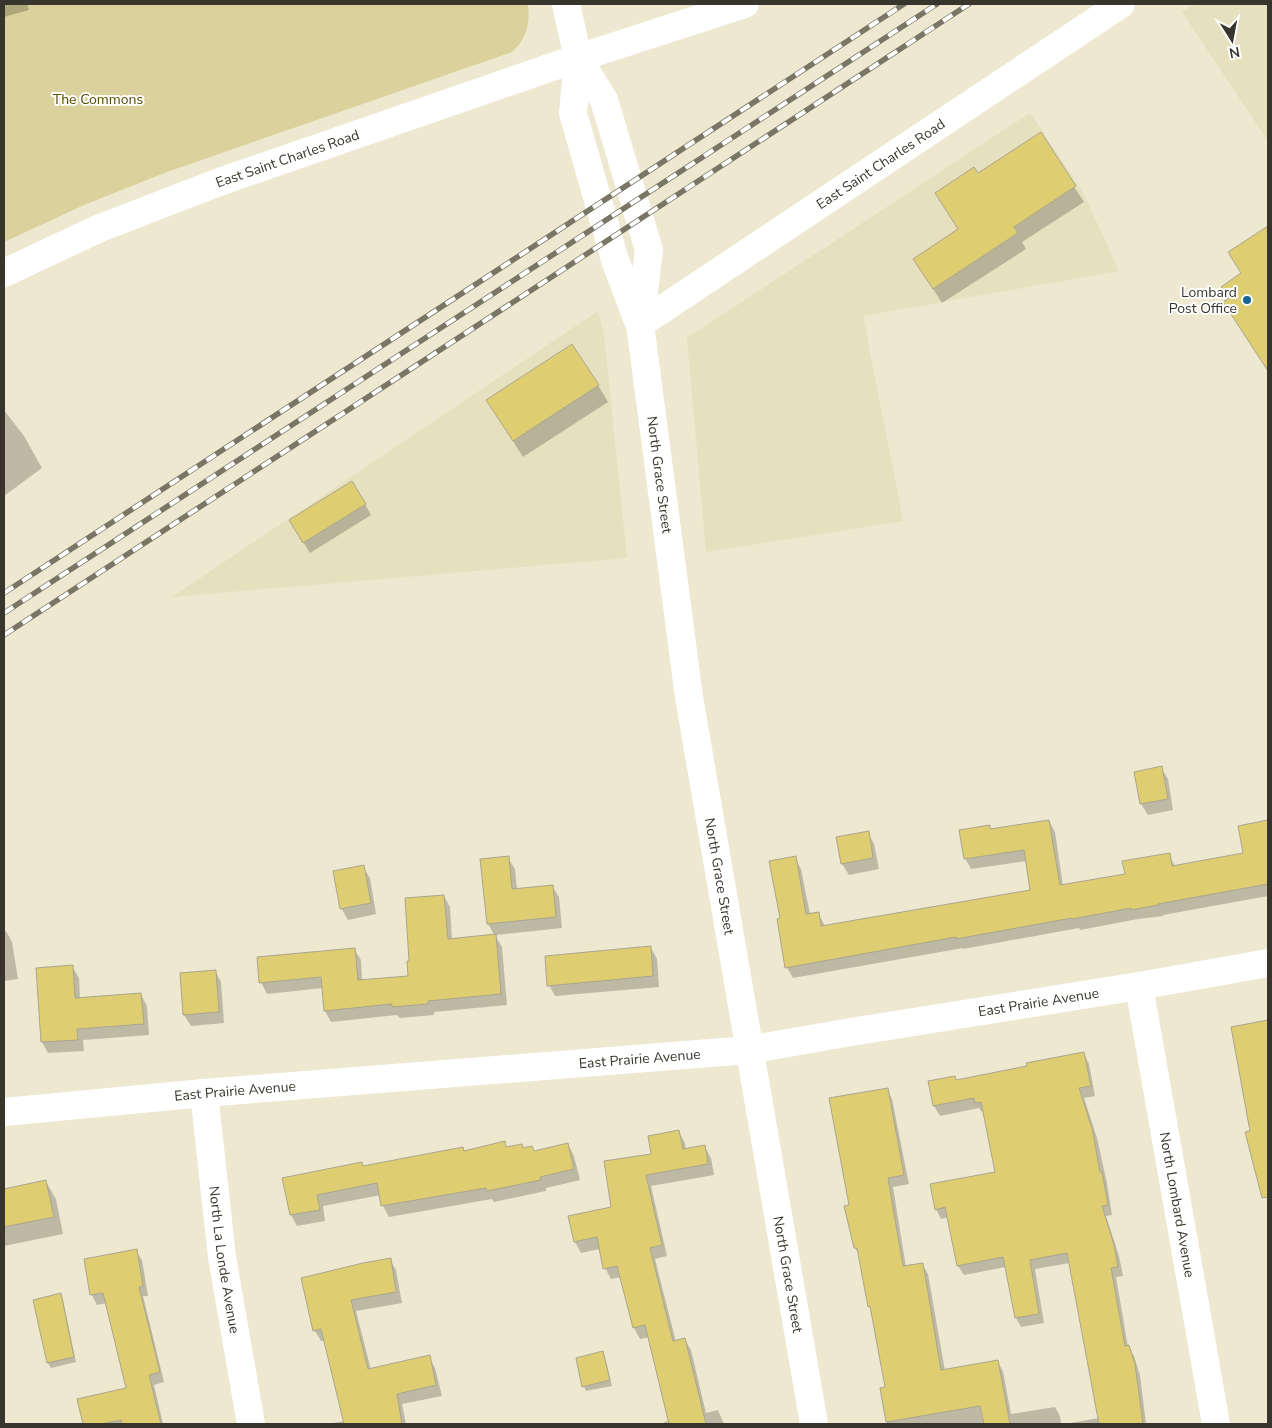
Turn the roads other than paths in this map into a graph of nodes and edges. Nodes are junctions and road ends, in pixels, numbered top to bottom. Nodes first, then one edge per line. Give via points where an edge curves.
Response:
1 (566, 4) edge
2 (746, 4) edge
3 (1121, 4) edge
4 (578, 58) junction
5 (4, 273) edge
6 (640, 324) junction
7 (1268, 963) edge
8 (1139, 986) junction
9 (748, 1050) junction
10 (204, 1093) junction
11 (4, 1112) edge
12 (251, 1424) edge
13 (814, 1424) edge
14 (1216, 1424) edge

1 - 4 street, North Grace Street
2 - 4 street, East Saint Charles Road
3 - 6 street, East Saint Charles Road
4 - 5 street, East Saint Charles Road via 222,181 100,228
4 - 6 street, North Grace Street via 604,100 648,250
6 - 9 street, North Grace Street via 689,698
7 - 8 street, East Prairie Avenue
8 - 9 street, East Prairie Avenue
8 - 14 street, North Lombard Avenue
9 - 10 street, East Prairie Avenue
9 - 13 street, North Grace Street
10 - 11 street, East Prairie Avenue
10 - 12 street, North La Londe Avenue via 222,1257

